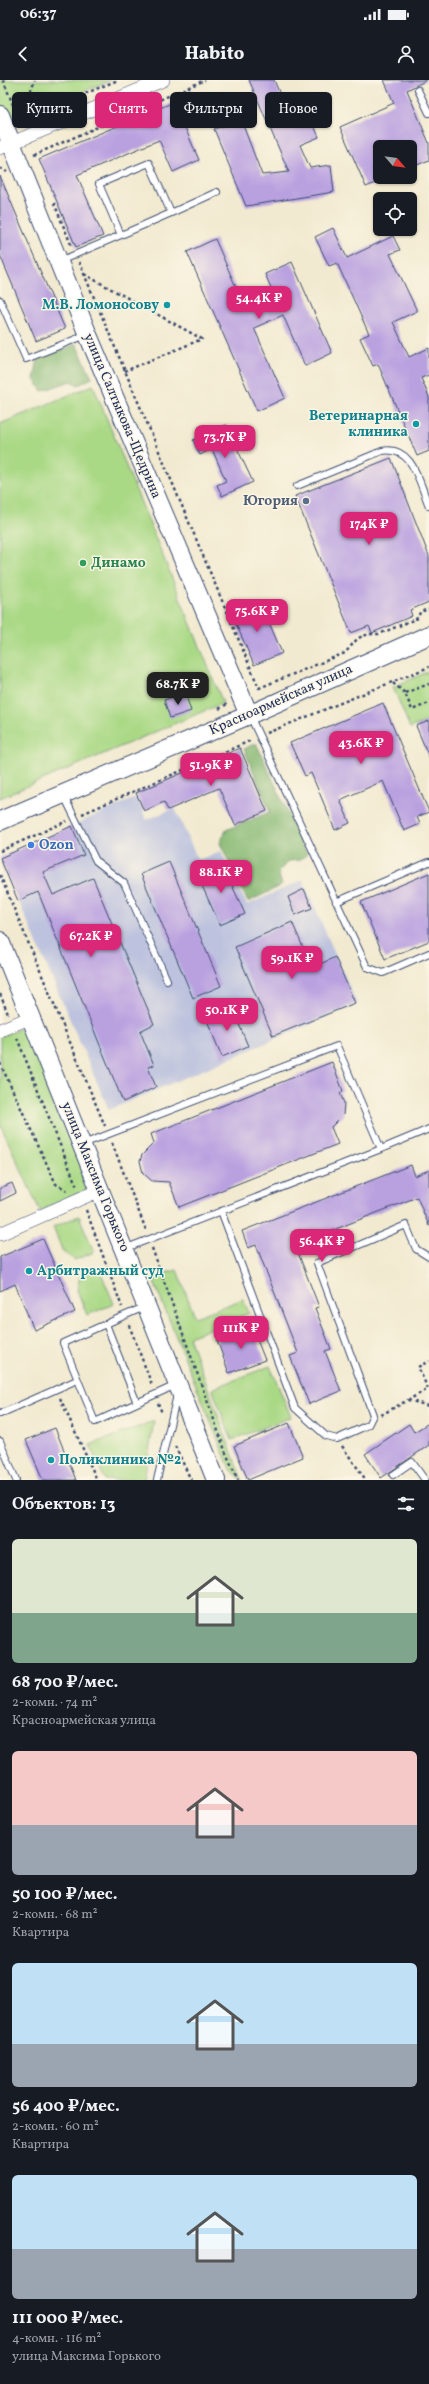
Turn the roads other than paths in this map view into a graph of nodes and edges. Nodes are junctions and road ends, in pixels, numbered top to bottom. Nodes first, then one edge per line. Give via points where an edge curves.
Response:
1 (163, 80) edge
2 (418, 90) dead end
3 (429, 113) edge
4 (0, 115) edge
5 (6, 146) edge
6 (217, 192) dead end
7 (171, 213) junction
8 (121, 235) junction
9 (58, 262) junction
10 (0, 300) edge
11 (2, 312) edge
12 (88, 335) junction
13 (297, 486) dead end
14 (429, 506) edge
15 (429, 635) edge
16 (249, 715) junction
17 (62, 793) junction
18 (0, 821) edge
19 (429, 862) edge
20 (336, 902) junction
21 (0, 941) edge
22 (429, 954) edge
23 (167, 980) dead end
24 (32, 1017) junction
25 (6, 1028) edge
26 (429, 1129) edge
27 (83, 1144) junction
28 (381, 1149) junction
29 (100, 1190) junction
30 (221, 1211) junction
31 (0, 1234) edge
32 (124, 1249) junction
33 (429, 1257) edge
34 (146, 1307) junction
35 (106, 1324) junction
36 (77, 1380) junction
37 (177, 1387) junction
38 (137, 1403) junction
39 (0, 1414) edge
40 (0, 1441) edge
41 (393, 1475) dead end
42 (16, 1480) edge
43 (157, 1480) edge
44 (216, 1480) edge
45 (425, 1480) edge

1 - 5 street
2 - 3 lane
4 - 5 street, улица Салтыкова-Щедрина
5 - 9 street, улица Салтыкова-Щедрина
6 - 7 lane
7 - 8 lane
7 - 8 lane via 149,163 99,184
8 - 9 lane
9 - 12 street, улица Салтыкова-Щедрина
10 - 11 lane
11 - 12 lane via 26,359
12 - 16 street, улица Салтыкова-Щедрина
13 - 14 lane via 382,451 395,450 404,454 411,463
15 - 16 street, Красноармейская улица
16 - 17 street, Красноармейская улица
16 - 20 lane
17 - 18 street, Красноармейская улица
17 - 23 lane via 96,861 124,883
19 - 20 lane
20 - 22 lane via 367,967 383,973
21 - 24 street, улица Максима Горького
24 - 25 street
24 - 27 street, улица Максима Горького
26 - 28 lane
27 - 28 lane via 337,1046
27 - 29 street, улица Максима Горького
28 - 30 lane
29 - 31 street
29 - 32 street, улица Максима Горького
30 - 32 lane
30 - 33 lane via 295,1408 326,1436 338,1438 368,1424 373,1415 317,1263 406,1225 416,1248
32 - 34 street, улица Максима Горького
34 - 35 lane
34 - 37 street, улица Максима Горького
35 - 36 lane via 63,1343
35 - 38 lane
36 - 38 lane via 95,1422
36 - 39 lane
37 - 38 lane
37 - 43 lane
37 - 44 street, улица Максима Горького
40 - 42 lane
41 - 45 lane via 412,1462

